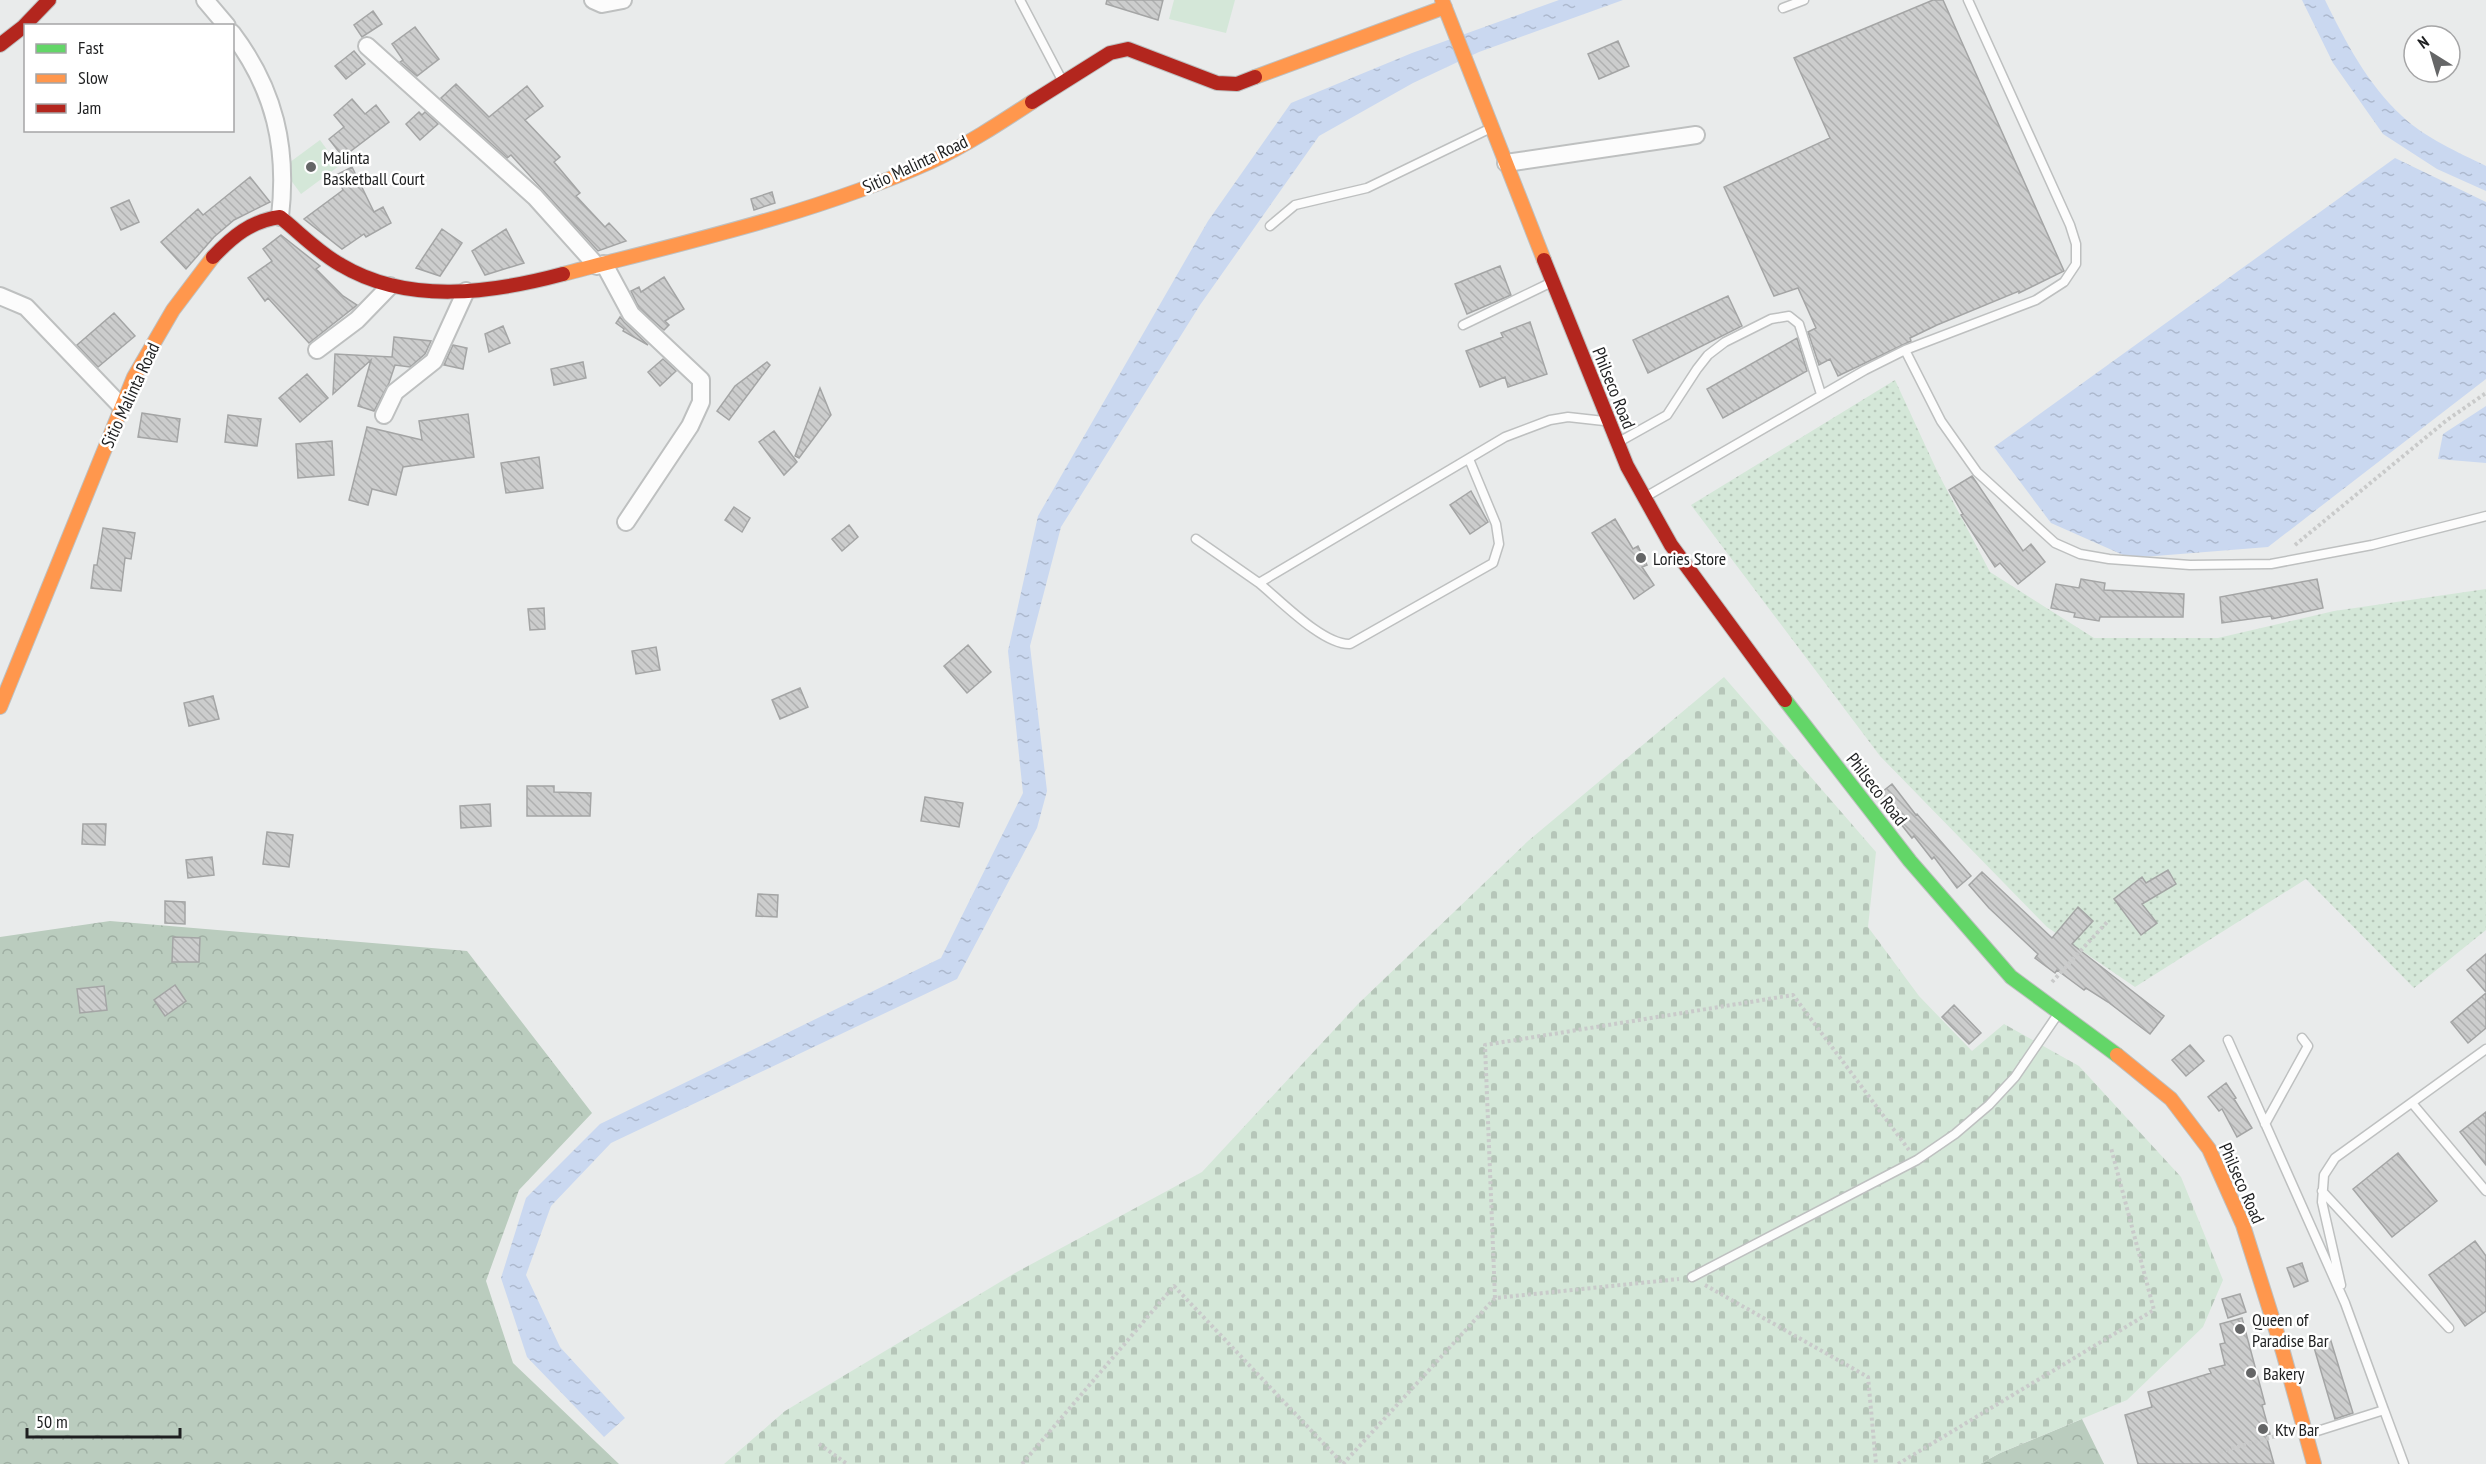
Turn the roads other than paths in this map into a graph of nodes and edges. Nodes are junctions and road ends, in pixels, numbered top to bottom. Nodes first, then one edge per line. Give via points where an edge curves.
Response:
1 (49, 0) edge
2 (205, 0) edge
3 (593, 0) edge
4 (623, 0) edge
5 (1020, 0) edge
6 (1804, 0) edge
7 (1968, 0) edge
8 (1445, 8) edge
9 (1783, 8) dead end
10 (26, 24) edge
11 (225, 24) edge
12 (24, 26) edge
13 (234, 36) edge
14 (0, 45) edge
15 (367, 46) dead end
16 (1064, 82) junction
17 (1492, 128) junction
18 (1696, 135) dead end
19 (1506, 163) junction
20 (280, 217) junction
21 (1270, 226) dead end
22 (600, 265) junction
23 (1553, 282) junction
24 (390, 286) junction
25 (466, 291) junction
26 (0, 296) edge
27 (1463, 325) dead end
28 (317, 350) dead end
29 (1905, 350) junction
30 (1821, 394) junction
31 (122, 407) junction
32 (384, 415) dead end
33 (1607, 422) junction
34 (1617, 444) junction
35 (1469, 459) junction
36 (1644, 498) junction
37 (2486, 516) edge
38 (626, 522) dead end
39 (1196, 539) dead end
40 (1259, 583) junction
41 (0, 707) edge
42 (2058, 1013) junction
43 (2302, 1038) dead end
44 (2228, 1040) dead end
45 (2486, 1049) edge
46 (2412, 1103) junction
47 (2265, 1124) junction
48 (2322, 1191) junction
49 (2486, 1191) edge
50 (1692, 1277) road end
51 (2345, 1303) junction
52 (2449, 1328) dead end
53 (2384, 1410) junction
54 (2304, 1432) junction
55 (2314, 1464) edge
56 (2404, 1464) edge

1 - 10 street
2 - 11 street
3 - 4 street via 602,4
5 - 16 lane
6 - 9 lane
7 - 29 lane via 2070,225 2076,244 2076,264 2064,282 2036,300
8 - 16 street, Sitio Malinta Road via 1237,84 1218,83 1128,49 1110,53
8 - 17 street, Philseco Road
12 - 14 street
13 - 20 street via 251,60 275,113 284,162
15 - 22 street via 535,197
16 - 22 street, Sitio Malinta Road via 932,161 860,191
17 - 19 street, Philseco Road
17 - 21 lane via 1366,188 1294,205
18 - 19 street
19 - 23 street, Philseco Road
20 - 24 street, Sitio Malinta Road via 340,265
20 - 31 street, Sitio Malinta Road via 268,216 251,223 212,260 149,348
22 - 25 street, Sitio Malinta Road via 513,287
22 - 38 street via 631,314 701,380 703,393 690,426
23 - 27 lane
23 - 33 street, Philseco Road
24 - 25 street, Sitio Malinta Road via 421,292
24 - 28 street via 357,320
25 - 32 street via 434,361 395,392
26 - 31 street via 26,307
29 - 30 lane
29 - 37 lane via 1941,421 1977,472 2055,543 2080,554 2190,565 2271,564 2372,545
30 - 34 lane via 1799,324 1789,316 1771,319 1708,355 1667,415
30 - 36 lane
31 - 41 street, Sitio Malinta Road
33 - 34 street, Philseco Road
33 - 35 lane via 1568,417 1550,420 1504,437
34 - 36 street, Philseco Road
35 - 40 lane
35 - 40 lane via 1496,524 1499,544 1493,563 1350,644 1339,644 1324,636
36 - 42 street, Philseco Road via 1708,598 1910,861 2011,977
39 - 40 lane
42 - 50 lane via 2015,1077 1955,1134 1917,1160
42 - 54 street, Philseco Road via 2151,1080 2171,1099 2209,1149 2243,1224
43 - 47 lane via 2308,1046
44 - 47 lane
45 - 46 lane
46 - 48 lane via 2335,1158 2324,1174
46 - 49 lane
47 - 51 lane
48 - 51 lane
48 - 52 lane
51 - 53 lane
53 - 54 lane
53 - 56 lane
54 - 55 street, Philseco Road

